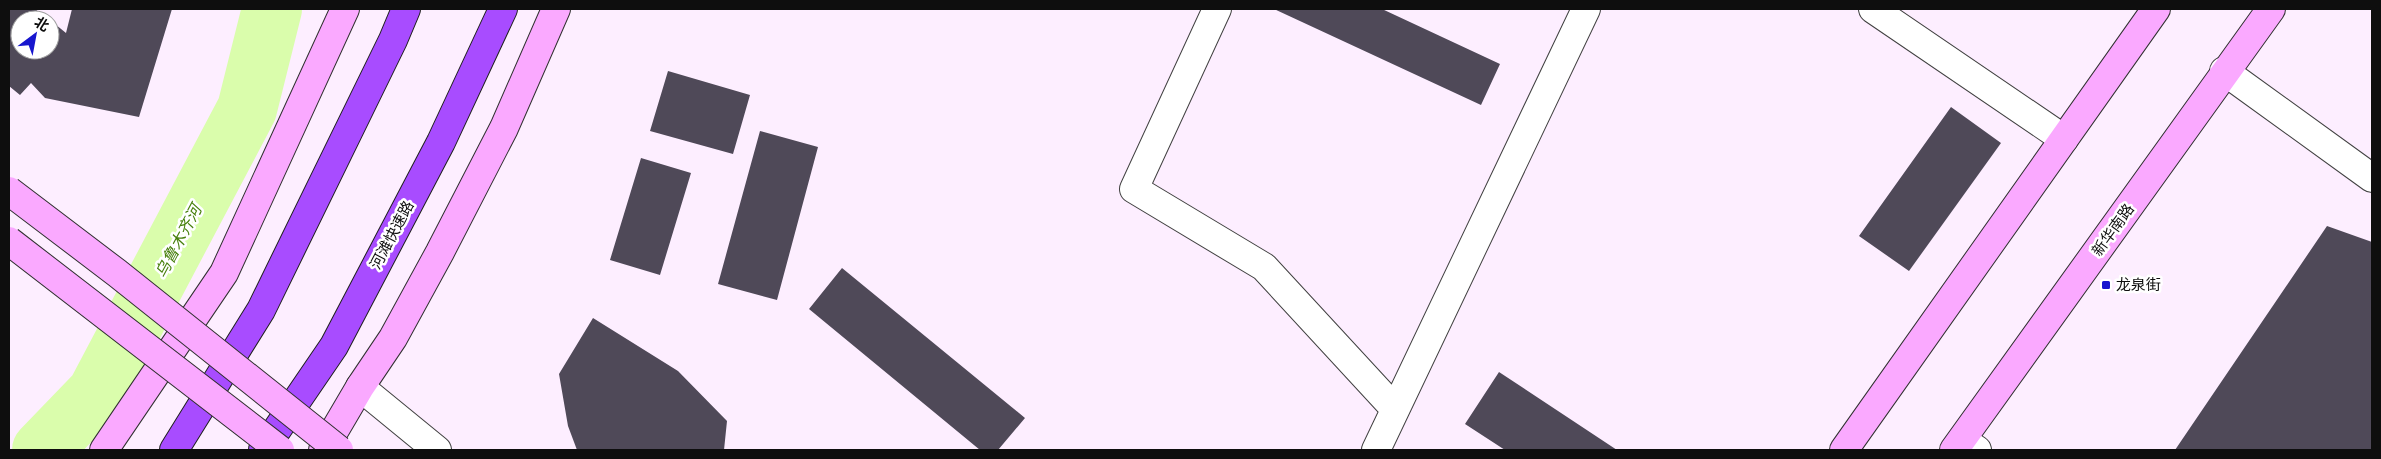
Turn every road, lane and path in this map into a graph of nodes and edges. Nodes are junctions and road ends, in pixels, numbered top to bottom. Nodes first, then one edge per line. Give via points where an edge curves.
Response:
1 (345, 9) edge
2 (406, 9) edge
3 (503, 9) edge
4 (556, 9) edge
5 (1217, 9) edge
6 (1586, 9) edge
7 (1873, 9) edge
8 (2156, 9) edge
9 (2271, 9) edge
10 (2225, 71) junction
11 (2064, 139) junction
12 (2372, 178) edge
13 (9, 191) edge
14 (9, 241) edge
15 (360, 387) junction
16 (1395, 409) junction
17 (1965, 447) edge
18 (104, 450) edge
19 (174, 450) edge
20 (263, 450) edge
21 (280, 450) edge
22 (323, 450) edge
23 (339, 450) edge
24 (437, 450) edge
25 (1376, 450) edge
26 (1844, 450) edge

1 - 18 street via 224,273
2 - 19 highway via 260,310
3 - 20 highway, 河滩快速路 via 441,142 334,346
4 - 15 street via 504,128 440,252 393,338
5 - 16 street via 1134,190 1264,267
6 - 16 street
7 - 11 street
8 - 11 street
9 - 10 street, 新华南路
10 - 12 street
10 - 17 street, 新华南路
11 - 26 street
13 - 23 street, bridge
14 - 21 street, bridge
15 - 22 street
15 - 24 street
16 - 25 street

